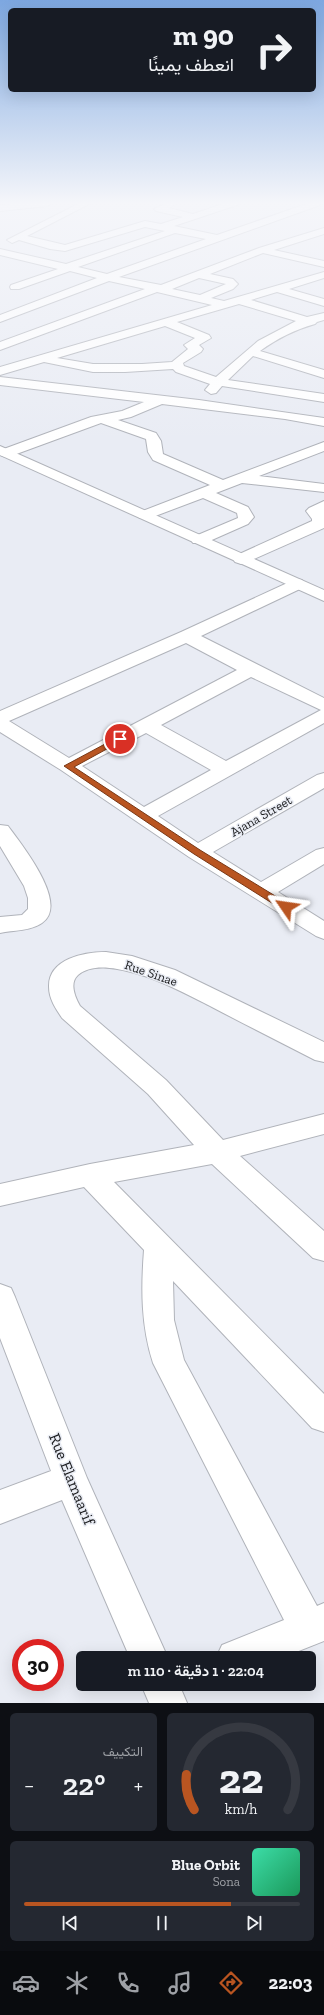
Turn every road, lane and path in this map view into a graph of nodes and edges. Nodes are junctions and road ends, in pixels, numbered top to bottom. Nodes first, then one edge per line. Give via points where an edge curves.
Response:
1 (27, 282) edge
2 (94, 282) edge
3 (131, 282) edge
4 (177, 282) edge
5 (230, 282) edge
6 (300, 282) edge
7 (311, 282) edge
8 (324, 286) edge
9 (15, 287) dead end
10 (278, 288) junction
11 (159, 289) junction
12 (199, 299) junction
13 (238, 300) junction
14 (324, 303) edge
15 (223, 305) junction
16 (324, 316) edge
17 (1, 318) edge
18 (305, 320) junction
19 (166, 322) junction
20 (324, 326) edge
21 (47, 330) junction
22 (86, 345) junction
23 (0, 346) edge
24 (251, 352) junction
25 (43, 358) junction
26 (318, 359) dead end
27 (176, 365) junction
28 (298, 365) junction
29 (0, 371) edge
30 (324, 374) edge
31 (0, 381) edge
32 (218, 382) junction
33 (324, 398) edge
34 (161, 400) junction
35 (198, 404) junction
36 (286, 415) junction
37 (101, 418) junction
38 (324, 422) edge
39 (324, 446) edge
40 (3, 451) edge
41 (241, 478) junction
42 (223, 485) junction
43 (324, 488) edge
44 (204, 493) junction
45 (322, 508) edge
46 (145, 515) junction
47 (302, 532) junction
48 (199, 540) junction
49 (324, 541) edge
50 (240, 559) junction
51 (296, 584) junction
52 (322, 593) edge
53 (188, 636) junction
54 (251, 670) junction
55 (324, 705) edge
56 (324, 715) edge
57 (0, 718) edge
58 (0, 724) edge
59 (146, 725) junction
60 (68, 766) junction
61 (226, 770) junction
62 (324, 779) edge
63 (143, 816) junction
64 (0, 830) edge
65 (197, 852) junction
66 (324, 855) edge
67 (261, 892) junction
68 (0, 925) edge
69 (324, 931) edge
70 (324, 1053) edge
71 (324, 1124) edge
72 (217, 1152) junction
73 (90, 1175) junction
74 (0, 1195) edge
75 (159, 1246) junction
76 (324, 1249) edge
77 (0, 1297) edge
78 (324, 1417) edge
79 (71, 1480) junction
80 (0, 1507) edge
81 (316, 1625) edge
82 (148, 1651) edge
83 (252, 1651) edge

1 - 9 street
2 - 17 street
3 - 11 street
4 - 11 street
5 - 12 street via 229,287
6 - 10 street
7 - 8 street
10 - 13 street
10 - 14 street
11 - 12 street
11 - 21 street
12 - 15 street
13 - 15 street
13 - 18 street
15 - 19 street
16 - 18 street
17 - 21 street
18 - 20 street
18 - 24 street via 271,337
19 - 22 street
19 - 27 street via 205,338 190,344 197,349 178,360
21 - 22 street
21 - 23 street
22 - 25 street
24 - 28 street
24 - 32 street
25 - 27 street via 76,367 97,369
25 - 29 street
26 - 28 street
27 - 32 street via 180,369
28 - 30 street
31 - 34 street
32 - 33 street
32 - 35 street
33 - 36 street
34 - 35 street
34 - 37 street via 126,414
35 - 36 street
36 - 38 street
37 - 40 street
37 - 42 street via 151,436 158,457
39 - 41 street
40 - 46 street
41 - 42 street
41 - 43 street
42 - 44 street
44 - 46 street
44 - 48 street via 243,510 246,517 243,521
45 - 47 street via 314,512 320,523
46 - 48 street
47 - 49 street
47 - 50 street
48 - 50 street
50 - 51 street
51 - 52 street
51 - 53 street
53 - 54 street
53 - 57 street
54 - 55 street
54 - 59 street
56 - 61 street
58 - 60 street
59 - 60 street
59 - 61 street
60 - 63 street
61 - 63 street
62 - 65 street, Ajana Street
63 - 65 street
64 - 68 street via 38,891 41,905 36,916 31,919
65 - 67 street
66 - 67 street
67 - 69 street
70 - 72 street, Rue Sinae via 201,992 150,971 121,962 102,960 70,968 62,979 61,987 71,1012 157,1087
71 - 72 street
72 - 73 street
72 - 76 street
73 - 74 street
73 - 75 street
75 - 78 street
75 - 81 street via 158,1316 167,1358
77 - 79 street, Rue Elamaarif
79 - 80 street
79 - 82 street, Rue Elamaarif
81 - 83 street

